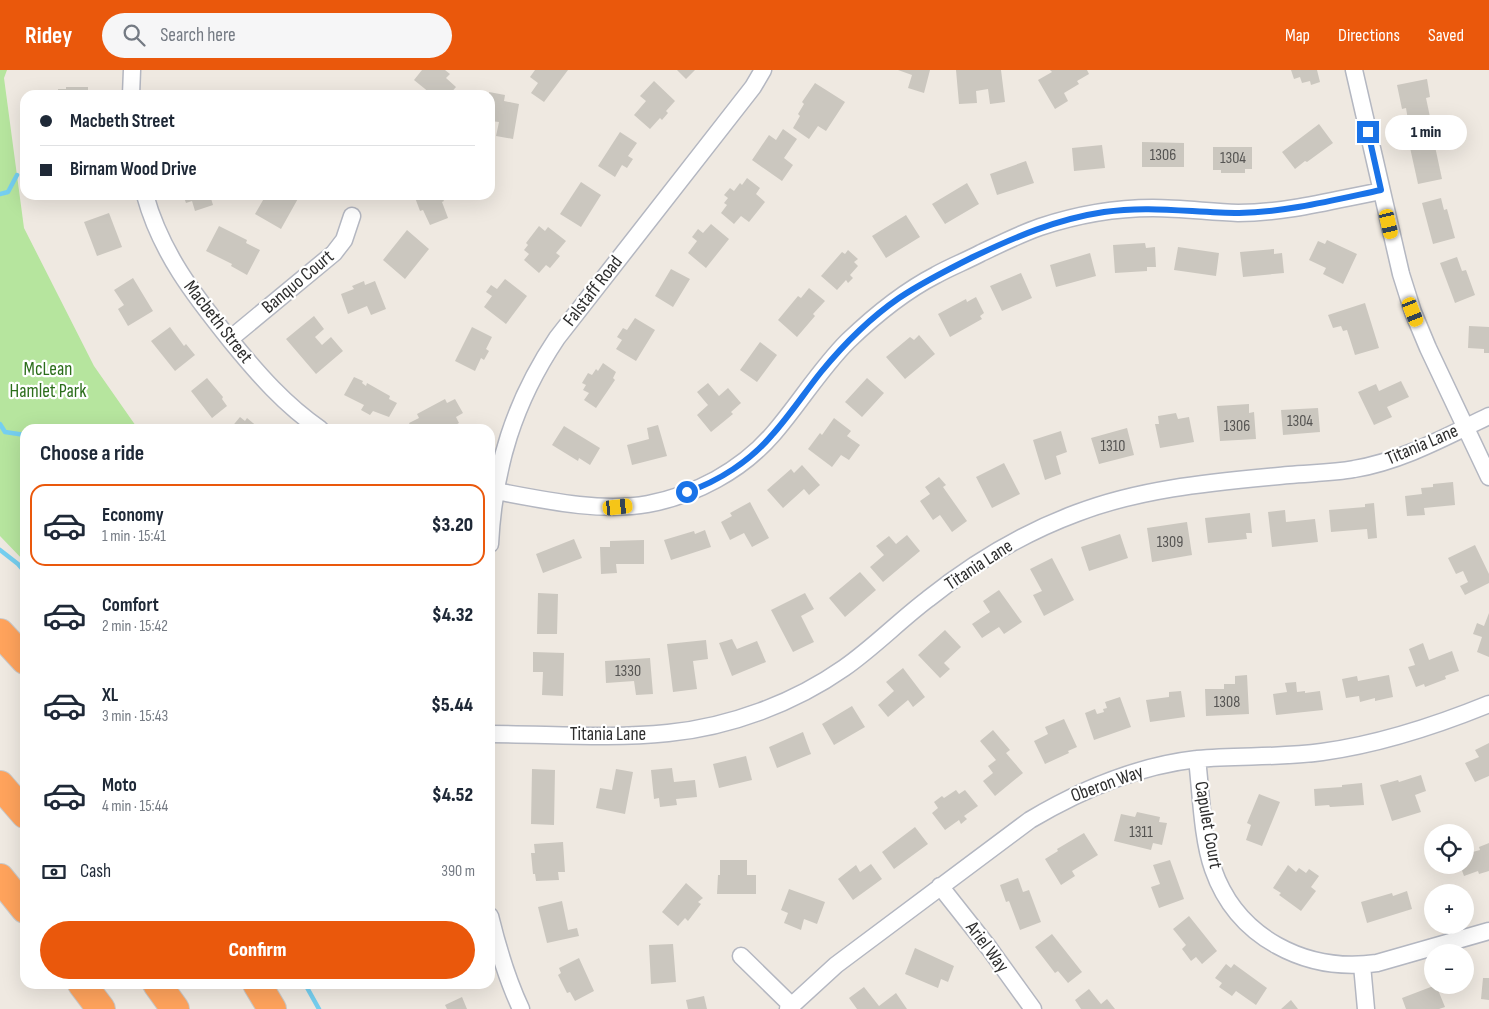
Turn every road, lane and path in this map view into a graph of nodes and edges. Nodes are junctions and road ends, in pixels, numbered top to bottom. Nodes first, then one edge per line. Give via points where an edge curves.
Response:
1 (132, 70) edge
2 (763, 70) edge
3 (1354, 70) edge
4 (131, 90) edge
5 (1381, 190) junction
6 (147, 200) edge
7 (352, 216) dead end
8 (230, 339) junction
9 (1489, 416) edge
10 (314, 424) edge
11 (1465, 427) junction
12 (1489, 477) edge
13 (495, 481) edge
14 (495, 491) edge
15 (0, 633) edge
16 (0, 643) edge
17 (20, 656) edge
18 (20, 658) edge
19 (1489, 704) edge
20 (495, 734) edge
21 (1197, 759) junction
22 (0, 785) edge
23 (20, 808) edge
24 (0, 878) edge
25 (940, 886) junction
26 (20, 903) edge
27 (1489, 931) edge
28 (495, 938) edge
29 (741, 956) dead end
30 (1362, 965) junction
31 (86, 989) edge
32 (161, 989) edge
33 (260, 989) edge
34 (790, 1007) edge
35 (101, 1009) edge
36 (175, 1009) edge
37 (272, 1009) edge
38 (521, 1009) edge
39 (1034, 1009) edge
40 (1366, 1009) edge

1 - 4 street
2 - 13 street, Falstaff Road via 544,357 512,423
3 - 5 street
5 - 11 street via 1400,274 1413,312
5 - 14 street via 1280,210 1239,213 1132,209 1067,219 1040,227 934,276 898,299 846,343 772,436 751,456 700,488 674,498 618,507 591,507
6 - 8 street, Macbeth Street via 175,265
7 - 8 street, Banquo Court via 344,240 334,253
8 - 10 street, Macbeth Street via 258,374
9 - 11 street, Titania Lane
11 - 12 street
11 - 20 street, Titania Lane via 1396,460 1354,469 1181,486 1117,500 1077,513 1000,549 961,574 843,669 802,693 742,717 672,733
15 - 17 highway
16 - 18 highway
19 - 21 street, Oberon Way via 1423,729 1368,744 1275,757
21 - 25 street, Oberon Way via 1128,774 1062,801 1030,820
21 - 30 street, Capulet Court via 1207,849 1221,888 1232,906 1249,926 1285,951 1328,964
22 - 23 highway
24 - 26 highway
25 - 34 street, Oberon Way via 836,965
25 - 39 street, Ariel Way
27 - 30 street, Capulet Court
28 - 38 street
29 - 34 street
30 - 40 street
31 - 35 highway
32 - 36 highway
33 - 37 highway

